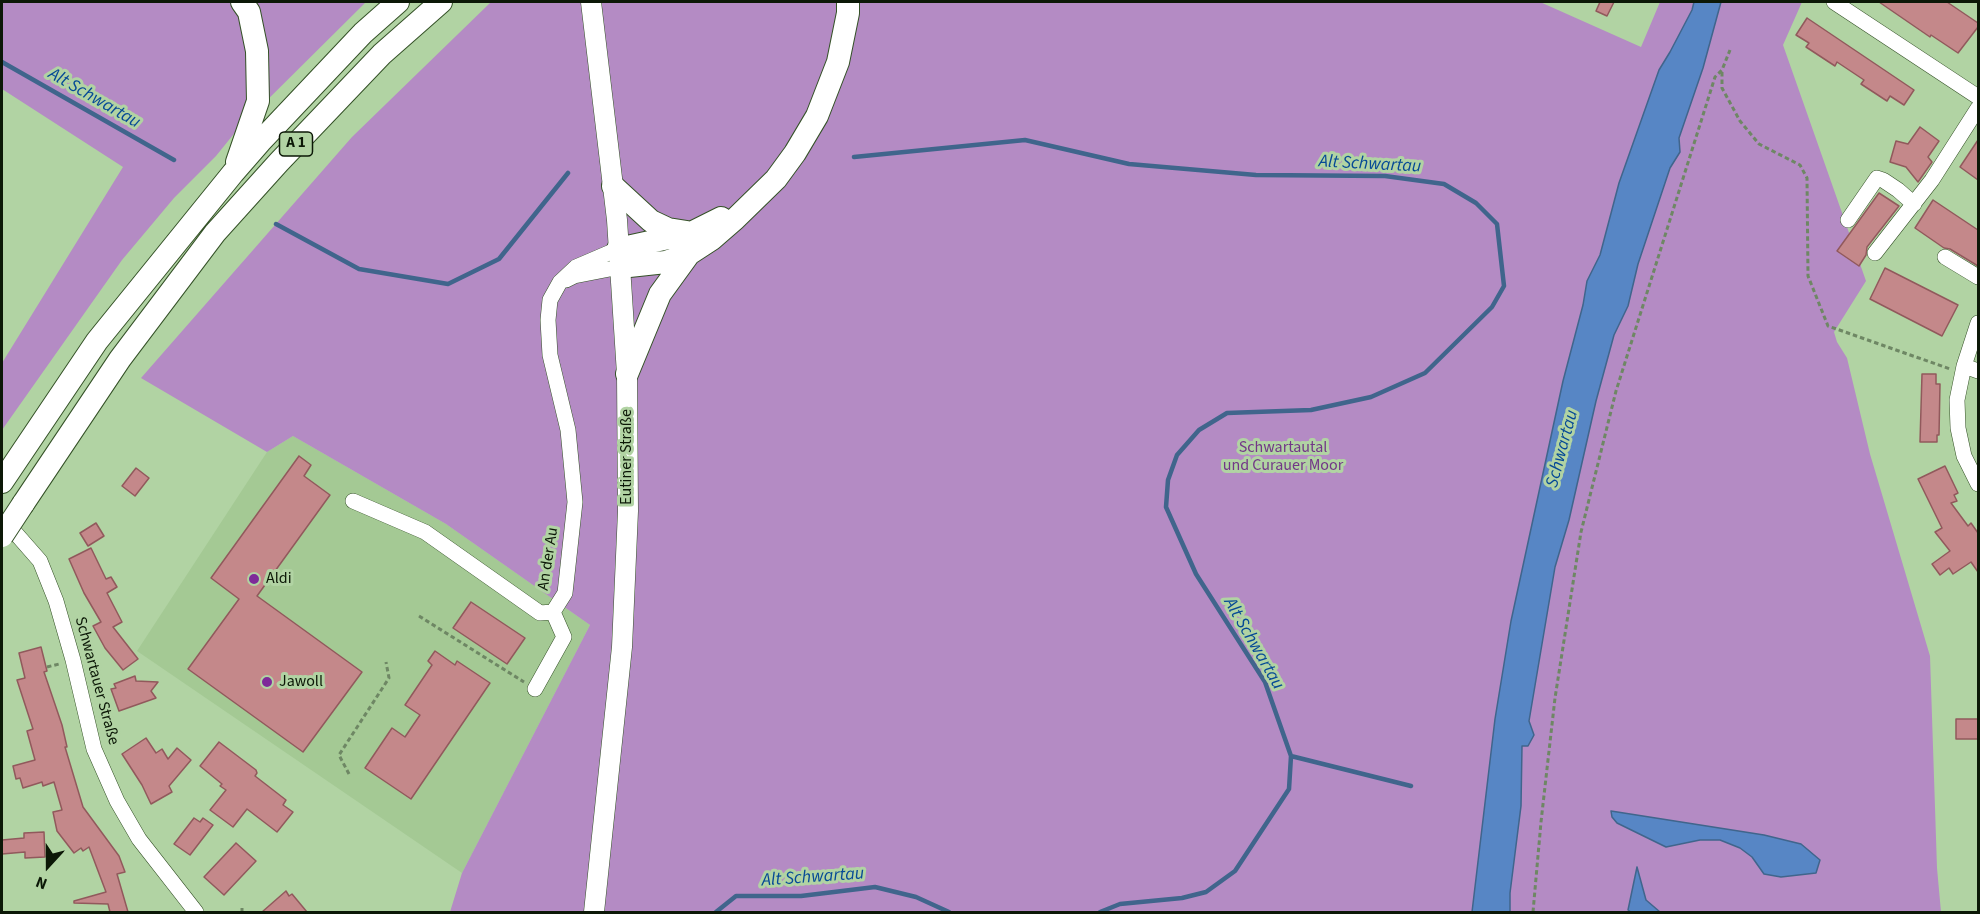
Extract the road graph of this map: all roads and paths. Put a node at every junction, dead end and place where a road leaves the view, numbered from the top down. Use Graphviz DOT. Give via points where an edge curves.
graph roads {
  1 [pos="242,2"];
  2 [pos="398,2"];
  3 [pos="441,2"];
  4 [pos="591,2"];
  5 [pos="839,2"];
  6 [pos="848,2"];
  7 [pos="1834,2"];
  8 [pos="1730,50"];
  9 [pos="1722,70"];
  10 [pos="1978,97"];
  11 [pos="1978,108"];
  12 [pos="233,173"];
  13 [pos="613,186"];
  14 [pos="1914,204"];
  15 [pos="1848,220"];
  16 [pos="690,244"];
  17 [pos="1875,253"];
  18 [pos="1945,257"];
  19 [pos="619,258"];
  20 [pos="1978,277"];
  21 [pos="1978,323"];
  22 [pos="1971,369"];
  23 [pos="627,374"];
  24 [pos="5,477"];
  25 [pos="1978,484"];
  26 [pos="353,501"];
  27 [pos="2,519"];
  28 [pos="2,536"];
  29 [pos="553,612"];
  30 [pos="419,616"];
  31 [pos="386,662"];
  32 [pos="535,688"];
  33 [pos="349,774"];
  34 [pos="196,912"];
  35 [pos="594,912"];
  36 [pos="1533,912"];
  1 -- 12 [label="highway" via="249,12 257,51 258,101"];
  2 -- 12 [label="highway, A 1" via="363,33"];
  3 -- 28 [label="highway, A 1, bridge" via="382,54 215,233 120,359"];
  4 -- 13 [label="main road, Eutiner Straße"];
  5 -- 16 [label="highway" via="830,53 811,106 789,145 730,213"];
  6 -- 16 [label="highway" via="838,62 816,116 795,153 776,179 712,239"];
  7 -- 10 [label="street"];
  8 -- 9 [label="path"];
  9 -- 22 [label="path" via="1722,88 1740,121 1759,144 1800,165 1807,178 1808,276 1828,326 1952,369"];
  9 -- 36 [label="path" via="1715,77 1616,391 1581,532 1556,698"];
  11 -- 14 [label="street"];
  12 -- 24 [label="highway, A 1" via="97,341"];
  13 -- 16 [label="highway" via="651,221"];
  13 -- 19 [label="main road, Eutiner Straße"];
  14 -- 15 [label="street" via="1877,178"];
  14 -- 17 [label="street"];
  16 -- 19 [label="highway" via="666,262"];
  16 -- 23 [label="highway" via="660,294"];
  18 -- 20 [label="street"];
  19 -- 23 [label="main road, Eutiner Straße"];
  19 -- 29 [label="street, An der Au" via="560,282 550,300 550,355 568,430 575,502 565,593"];
  21 -- 22 [label="street"];
  22 -- 25 [label="street" via="1958,400 1959,428 1964,456"];
  23 -- 35 [label="main road, Eutiner Straße" via="628,511 622,647"];
  26 -- 29 [label="street, An der Au" via="425,532 540,613"];
  27 -- 34 [label="street, Schwartauer Straße" via="40,561 73,660 94,749 117,801 139,839"];
  29 -- 32 [label="street" via="564,637"];
  30 -- 32 [label="path"];
  31 -- 33 [label="path" via="389,678 339,754"];
}
